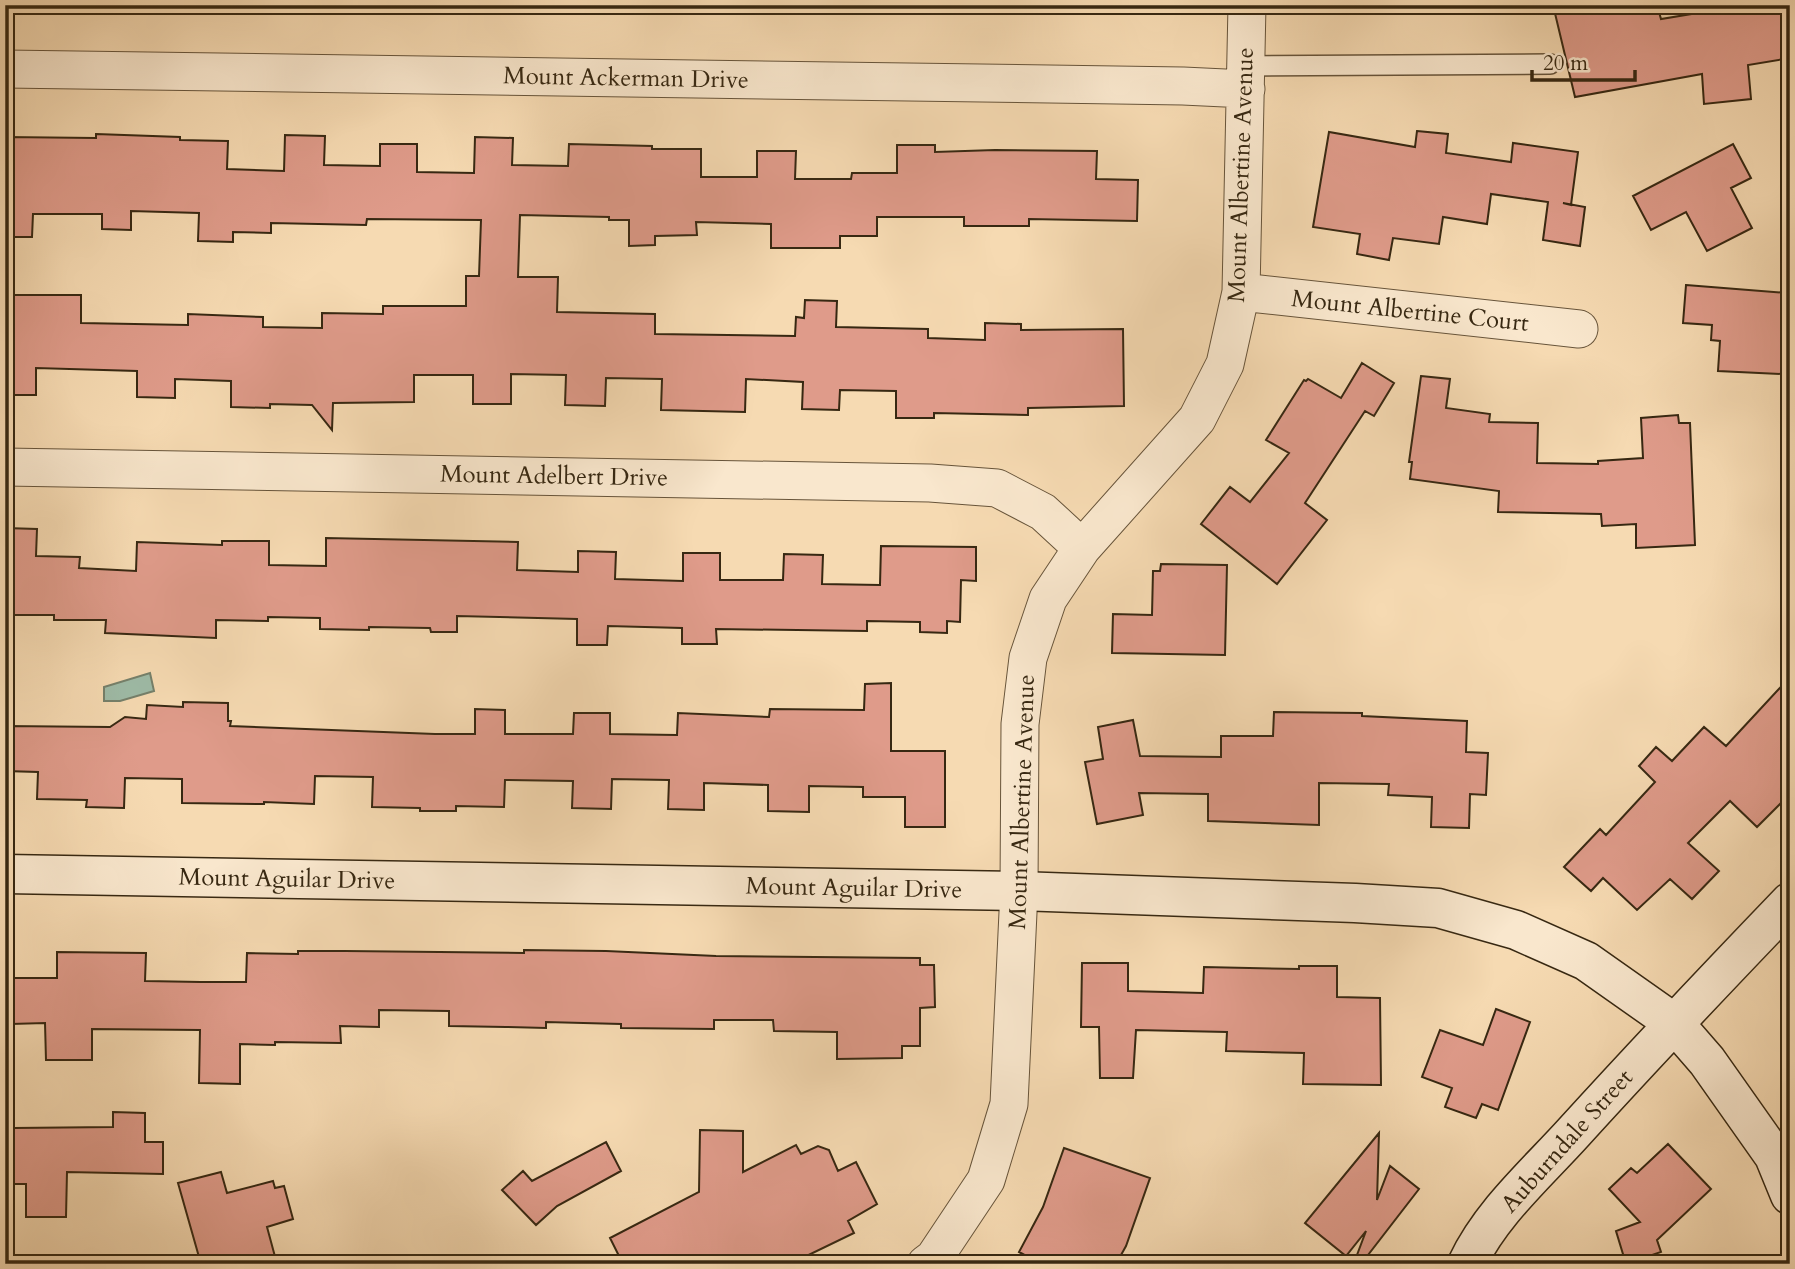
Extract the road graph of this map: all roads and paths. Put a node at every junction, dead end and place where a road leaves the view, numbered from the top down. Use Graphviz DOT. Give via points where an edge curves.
graph roads {
  1 [pos="1247,5"];
  2 [pos="1550,64"];
  3 [pos="5,69"];
  4 [pos="1246,78"];
  5 [pos="1241,292"];
  6 [pos="1579,329"];
  7 [pos="5,467"];
  8 [pos="1082,548"];
  9 [pos="5,874"];
  10 [pos="1019,891"];
  11 [pos="1790,902"];
  12 [pos="1674,1023"];
  13 [pos="1790,1195"];
  14 [pos="926,1264"];
  15 [pos="1467,1264"];
  1 -- 4 [label="street, Mount Albertine Avenue"];
  2 -- 4 [label="lane"];
  3 -- 4 [label="street, Mount Ackerman Drive" via="1156,85"];
  4 -- 5 [label="street, Mount Albertine Avenue"];
  5 -- 6 [label="street, Mount Albertine Court"];
  5 -- 8 [label="street, Mount Albertine Avenue" via="1225,365 1198,419"];
  7 -- 8 [label="street, Mount Adelbert Drive" via="930,483 998,488 1044,512"];
  8 -- 10 [label="street, Mount Albertine Avenue" via="1048,599 1028,658 1020,724"];
  9 -- 10 [label="street, Mount Aguilar Drive"];
  10 -- 12 [label="street, Mount Aguilar Drive" via="1438,908 1517,930 1586,961"];
  10 -- 14 [label="street, Mount Albertine Avenue" via="1009,1104 986,1180"];
  11 -- 12 [label="street, Auburndale Street"];
  12 -- 13 [label="street, Mount Aguilar Drive" via="1707,1061 1774,1156"];
  12 -- 15 [label="street, Auburndale Street" via="1507,1205"];
}
